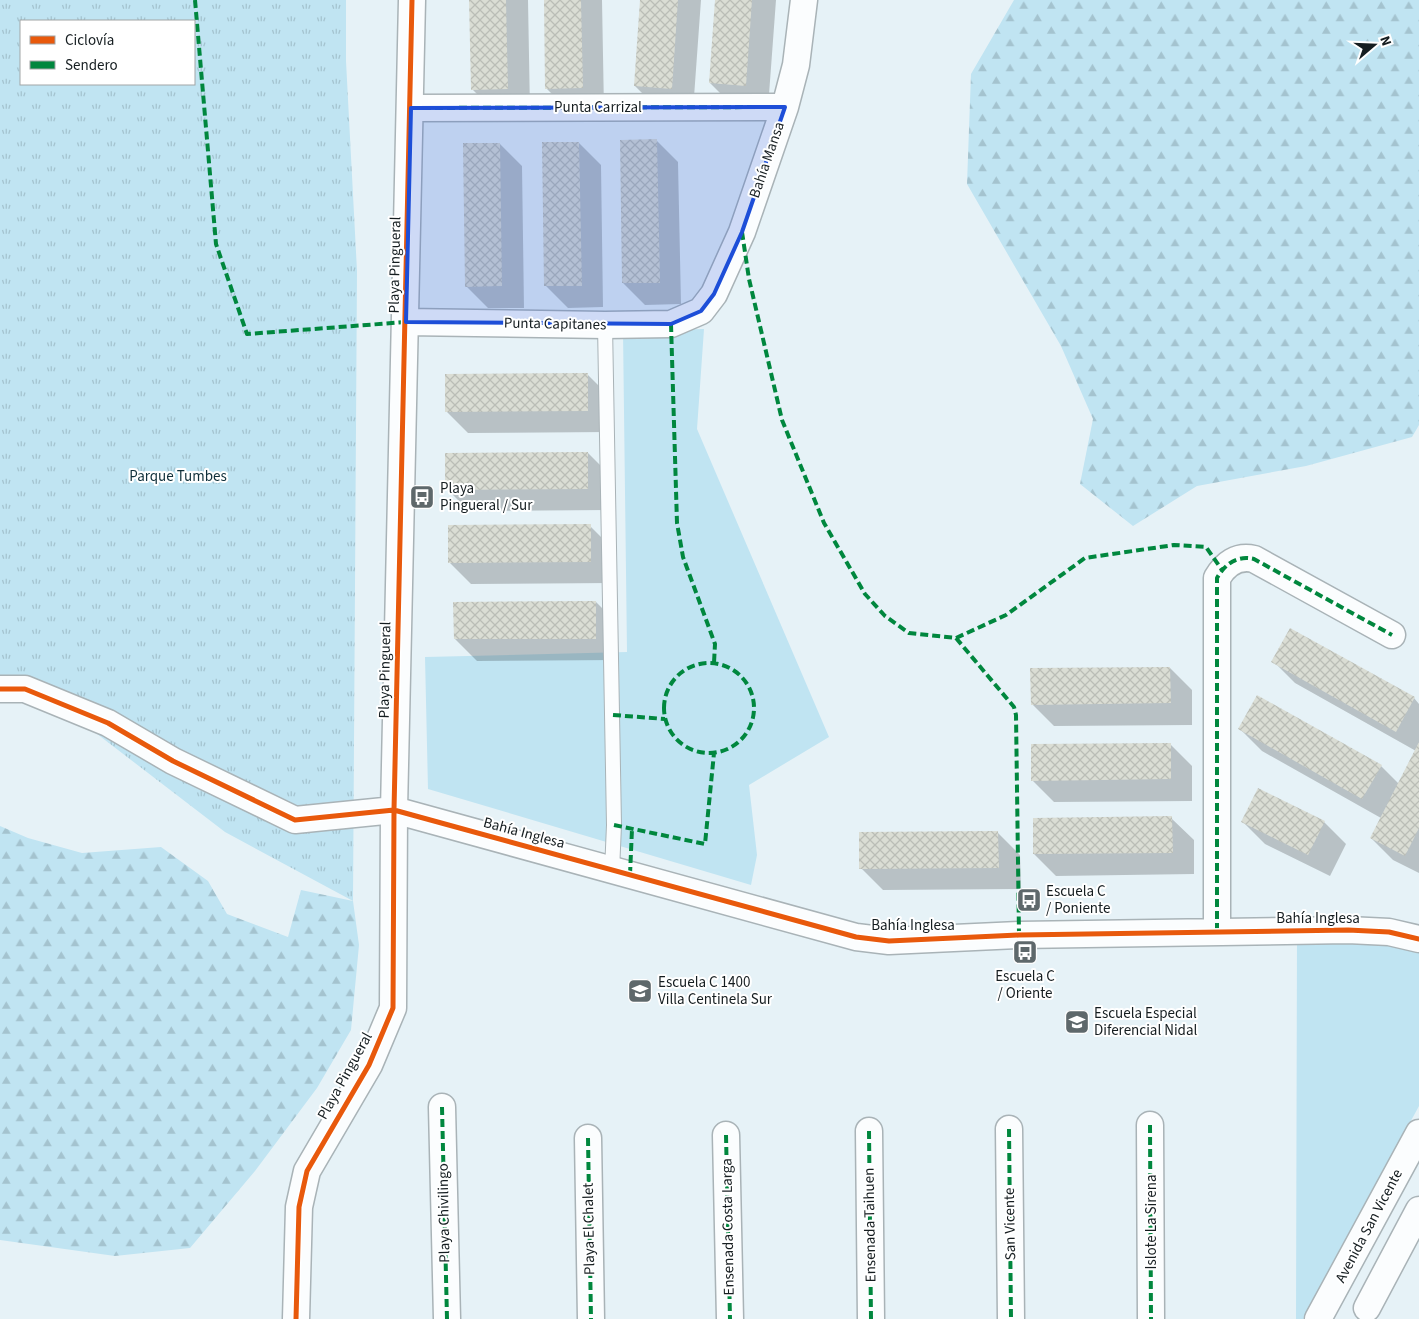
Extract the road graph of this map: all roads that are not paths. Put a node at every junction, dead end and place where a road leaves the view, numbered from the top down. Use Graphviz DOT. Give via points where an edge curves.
graph roads {
  1 [pos="412,0"];
  2 [pos="804,0"];
  3 [pos="786,106"];
  4 [pos="411,108"];
  5 [pos="701,311"];
  6 [pos="406,322"];
  7 [pos="605,325"];
  8 [pos="1392,635"];
  9 [pos="0,689"];
  10 [pos="394,810"];
  11 [pos="612,870"];
  12 [pos="1217,931"];
  13 [pos="1419,939"];
  14 [pos="442,1107"];
  15 [pos="1150,1125"];
  16 [pos="1009,1129"];
  17 [pos="869,1132"];
  18 [pos="1419,1132"];
  19 [pos="726,1135"];
  20 [pos="588,1138"];
  21 [pos="1419,1210"];
  22 [pos="1367,1308"];
  23 [pos="296,1319"];
  24 [pos="447,1319"];
  25 [pos="591,1319"];
  26 [pos="730,1319"];
  27 [pos="871,1319"];
  28 [pos="1011,1319"];
  29 [pos="1151,1319"];
  30 [pos="1318,1319"];
  1 -- 4 [label="street, Playa Pingueral"];
  2 -- 3 [label="street, Bahía Mansa" via="796,65"];
  3 -- 4 [label="street, Punta Carrizal"];
  3 -- 5 [label="street, Bahía Mansa" via="742,232 714,294"];
  4 -- 6 [label="street, Playa Pingueral"];
  5 -- 7 [label="street, Punta Capitanes" via="671,324"];
  6 -- 7 [label="street, Punta Capitanes"];
  6 -- 10 [label="street, Playa Pingueral"];
  7 -- 11 [label="lane" via="614,824"];
  8 -- 12 [label="street" via="1254,559 1243,556 1233,560 1217,578"];
  9 -- 10 [label="street" via="25,689 108,723 173,761 295,820"];
  10 -- 11 [label="street, Bahía Inglesa"];
  10 -- 23 [label="street, Playa Pingueral" via="393,1008 369,1065 308,1171 300,1208"];
  11 -- 12 [label="street, Bahía Inglesa" via="836,932 889,941"];
  12 -- 13 [label="street, Bahía Inglesa" via="1348,930 1389,932"];
  14 -- 24 [label="street, Playa Chivilingo"];
  15 -- 29 [label="street, Islote La Sirena"];
  16 -- 28 [label="street, San Vicente"];
  17 -- 27 [label="street, Ensenada Taihuen"];
  18 -- 30 [label="street, Avenida San Vicente"];
  19 -- 26 [label="street, Ensenada Costa Larga"];
  20 -- 25 [label="street, Playa El Chalet"];
  21 -- 22 [label="street"];
}
